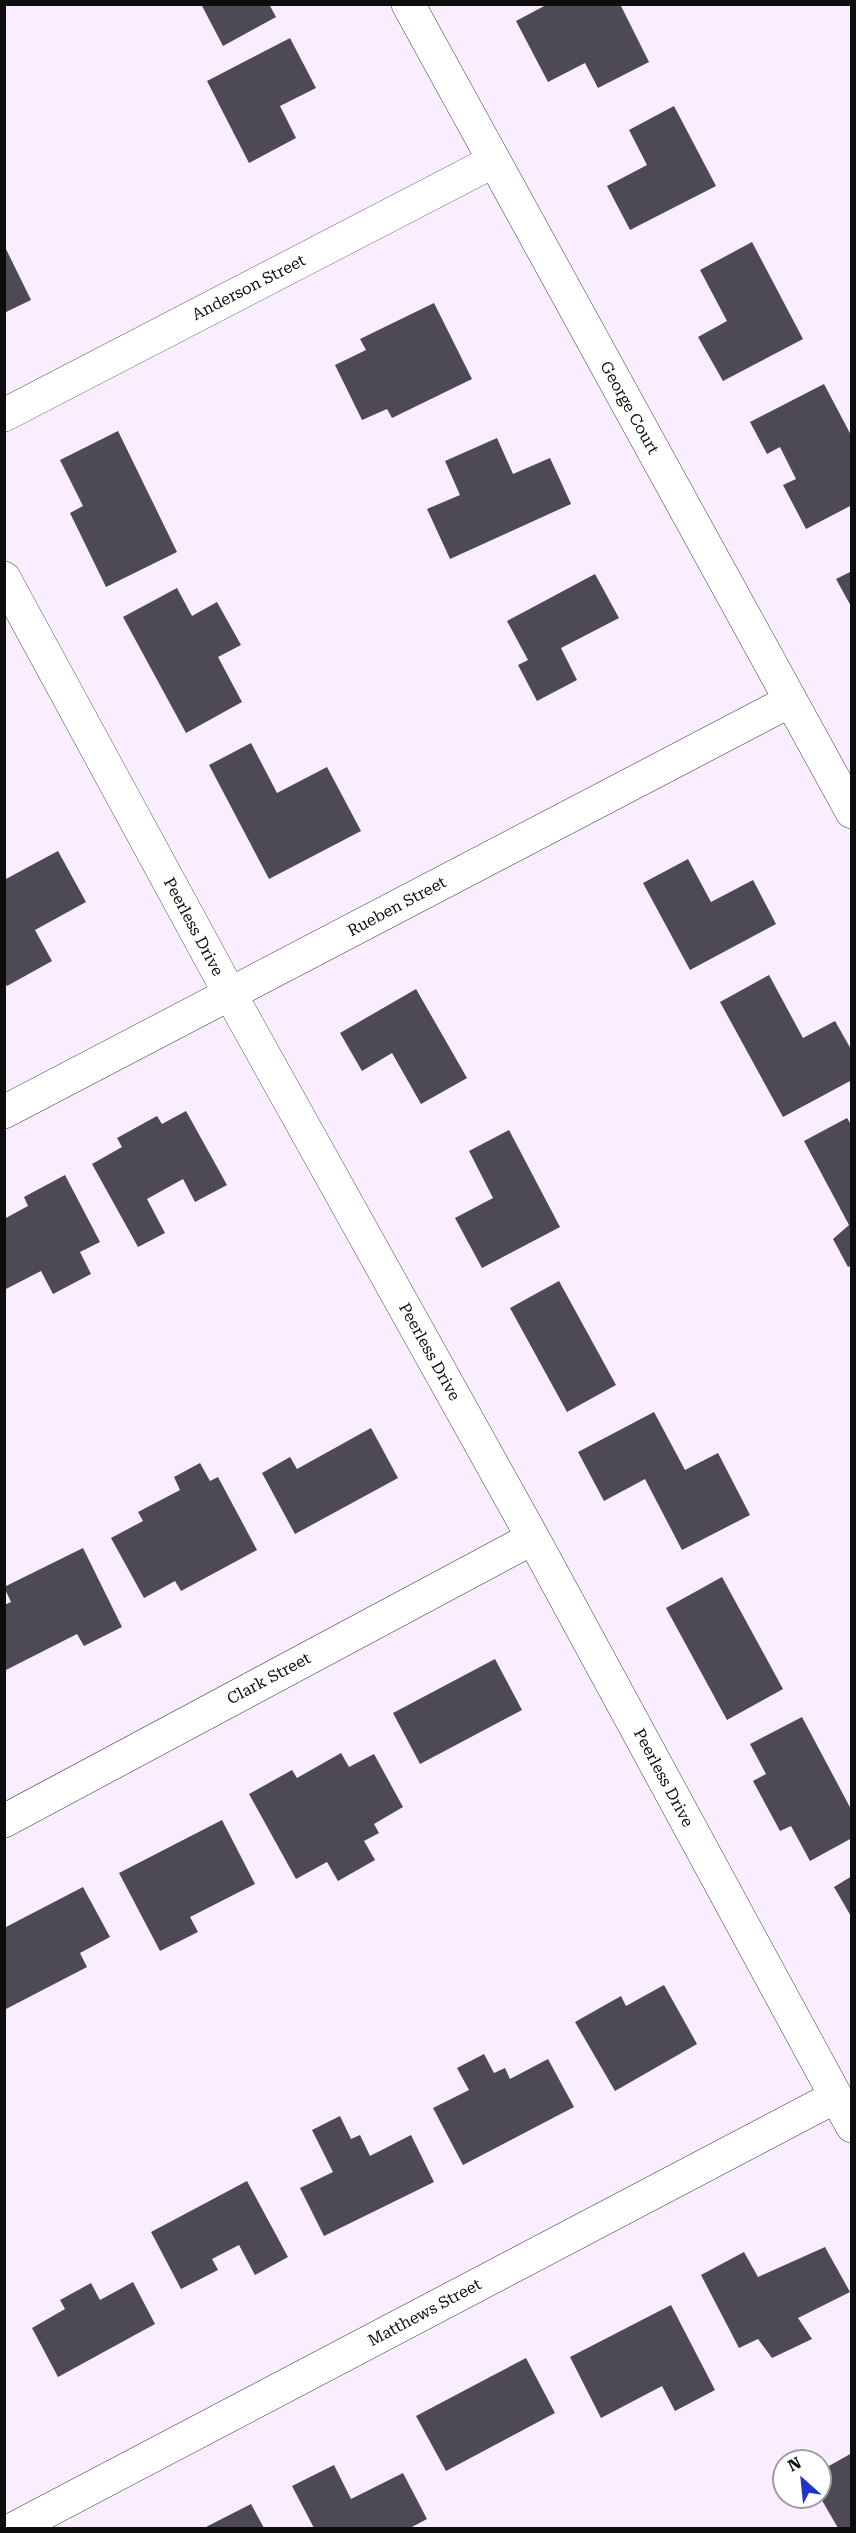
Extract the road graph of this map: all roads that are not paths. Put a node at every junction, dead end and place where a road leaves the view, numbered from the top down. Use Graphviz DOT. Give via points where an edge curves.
graph roads {
  1 [pos="408,4"];
  2 [pos="494,162"];
  3 [pos="4,415"];
  4 [pos="4,578"];
  5 [pos="790,701"];
  6 [pos="852,812"];
  7 [pos="230,994"];
  8 [pos="4,1112"];
  9 [pos="533,1538"];
  10 [pos="4,1821"];
  11 [pos="835,2097"];
  12 [pos="852,2126"];
  13 [pos="15,2529"];
  1 -- 2 [label="street, George Court"];
  2 -- 3 [label="street, Anderson Street"];
  2 -- 5 [label="street, George Court"];
  4 -- 7 [label="street, Peerless Drive"];
  5 -- 6 [label="street, George Court"];
  5 -- 7 [label="street, Rueben Street"];
  7 -- 8 [label="street, Rueben Street"];
  7 -- 9 [label="street, Peerless Drive"];
  9 -- 10 [label="street, Clark Street"];
  9 -- 11 [label="street, Peerless Drive"];
  11 -- 12 [label="street, Peerless Drive"];
  11 -- 13 [label="street, Matthews Street"];
}
